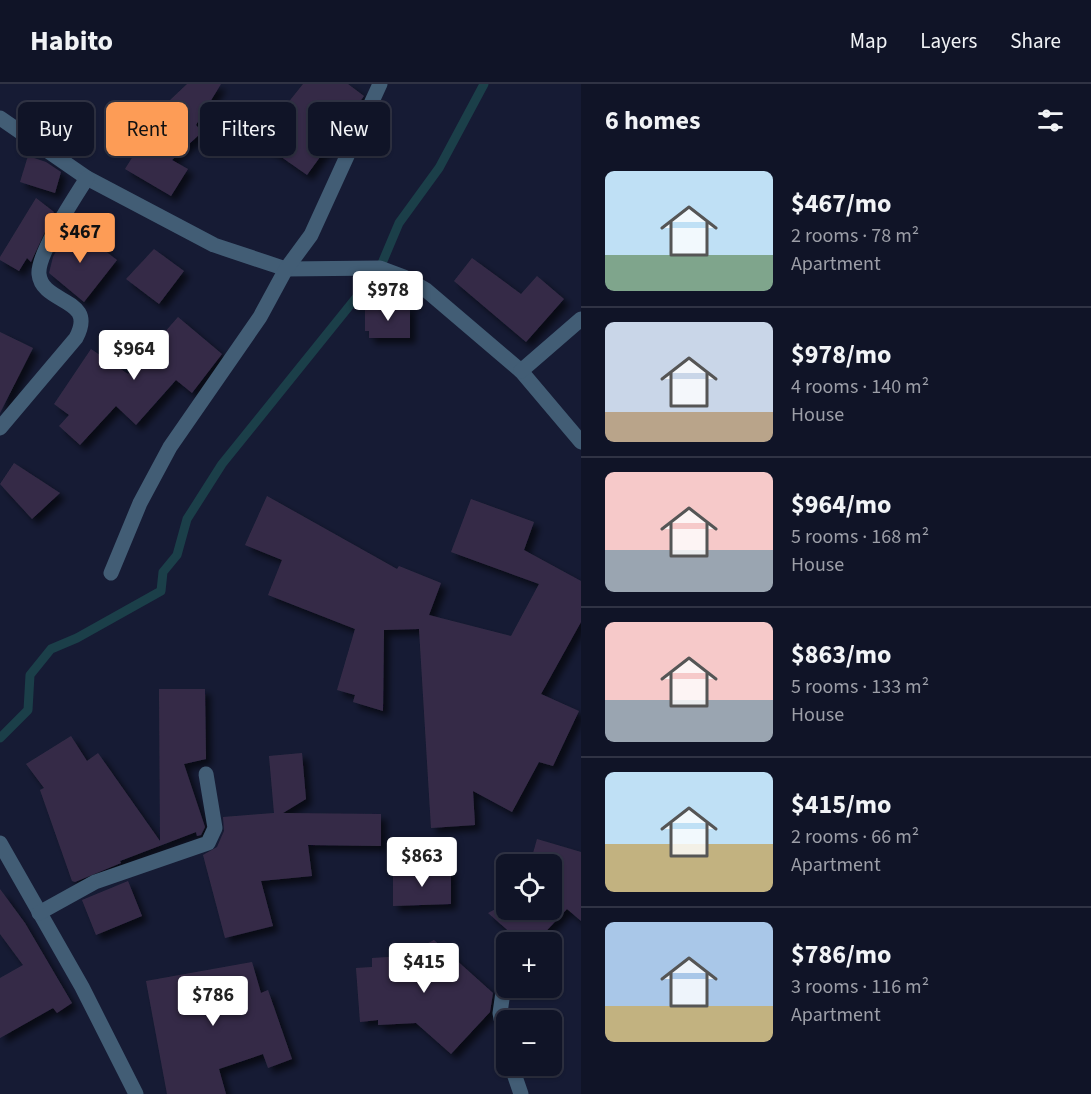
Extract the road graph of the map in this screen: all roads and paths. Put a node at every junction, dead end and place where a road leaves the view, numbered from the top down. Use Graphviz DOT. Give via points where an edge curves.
graph roads {
  1 [pos="381,84"];
  2 [pos="0,118"];
  3 [pos="87,178"];
  4 [pos="286,269"];
  5 [pos="581,319"];
  6 [pos="521,371"];
  7 [pos="1,426"];
  8 [pos="581,442"];
  9 [pos="111,573"];
  10 [pos="206,774"];
  11 [pos="0,843"];
  12 [pos="39,913"];
  13 [pos="515,1076"];
  14 [pos="136,1094"];
  15 [pos="521,1094"];
  1 -- 4 [label="street" via="311,235"];
  2 -- 3 [label="street"];
  3 -- 4 [label="street" via="214,245"];
  3 -- 7 [label="street" via="40,263 39,275 44,287 76,309 81,316 81,328"];
  4 -- 6 [label="street" via="380,268 404,277 426,290"];
  4 -- 9 [label="street" via="260,317 160,464"];
  5 -- 6 [label="street"];
  6 -- 8 [label="street"];
  10 -- 12 [label="street" via="215,828 208,843 95,882"];
  11 -- 12 [label="street"];
  12 -- 14 [label="street"];
  13 -- 15 [label="street"];
}
